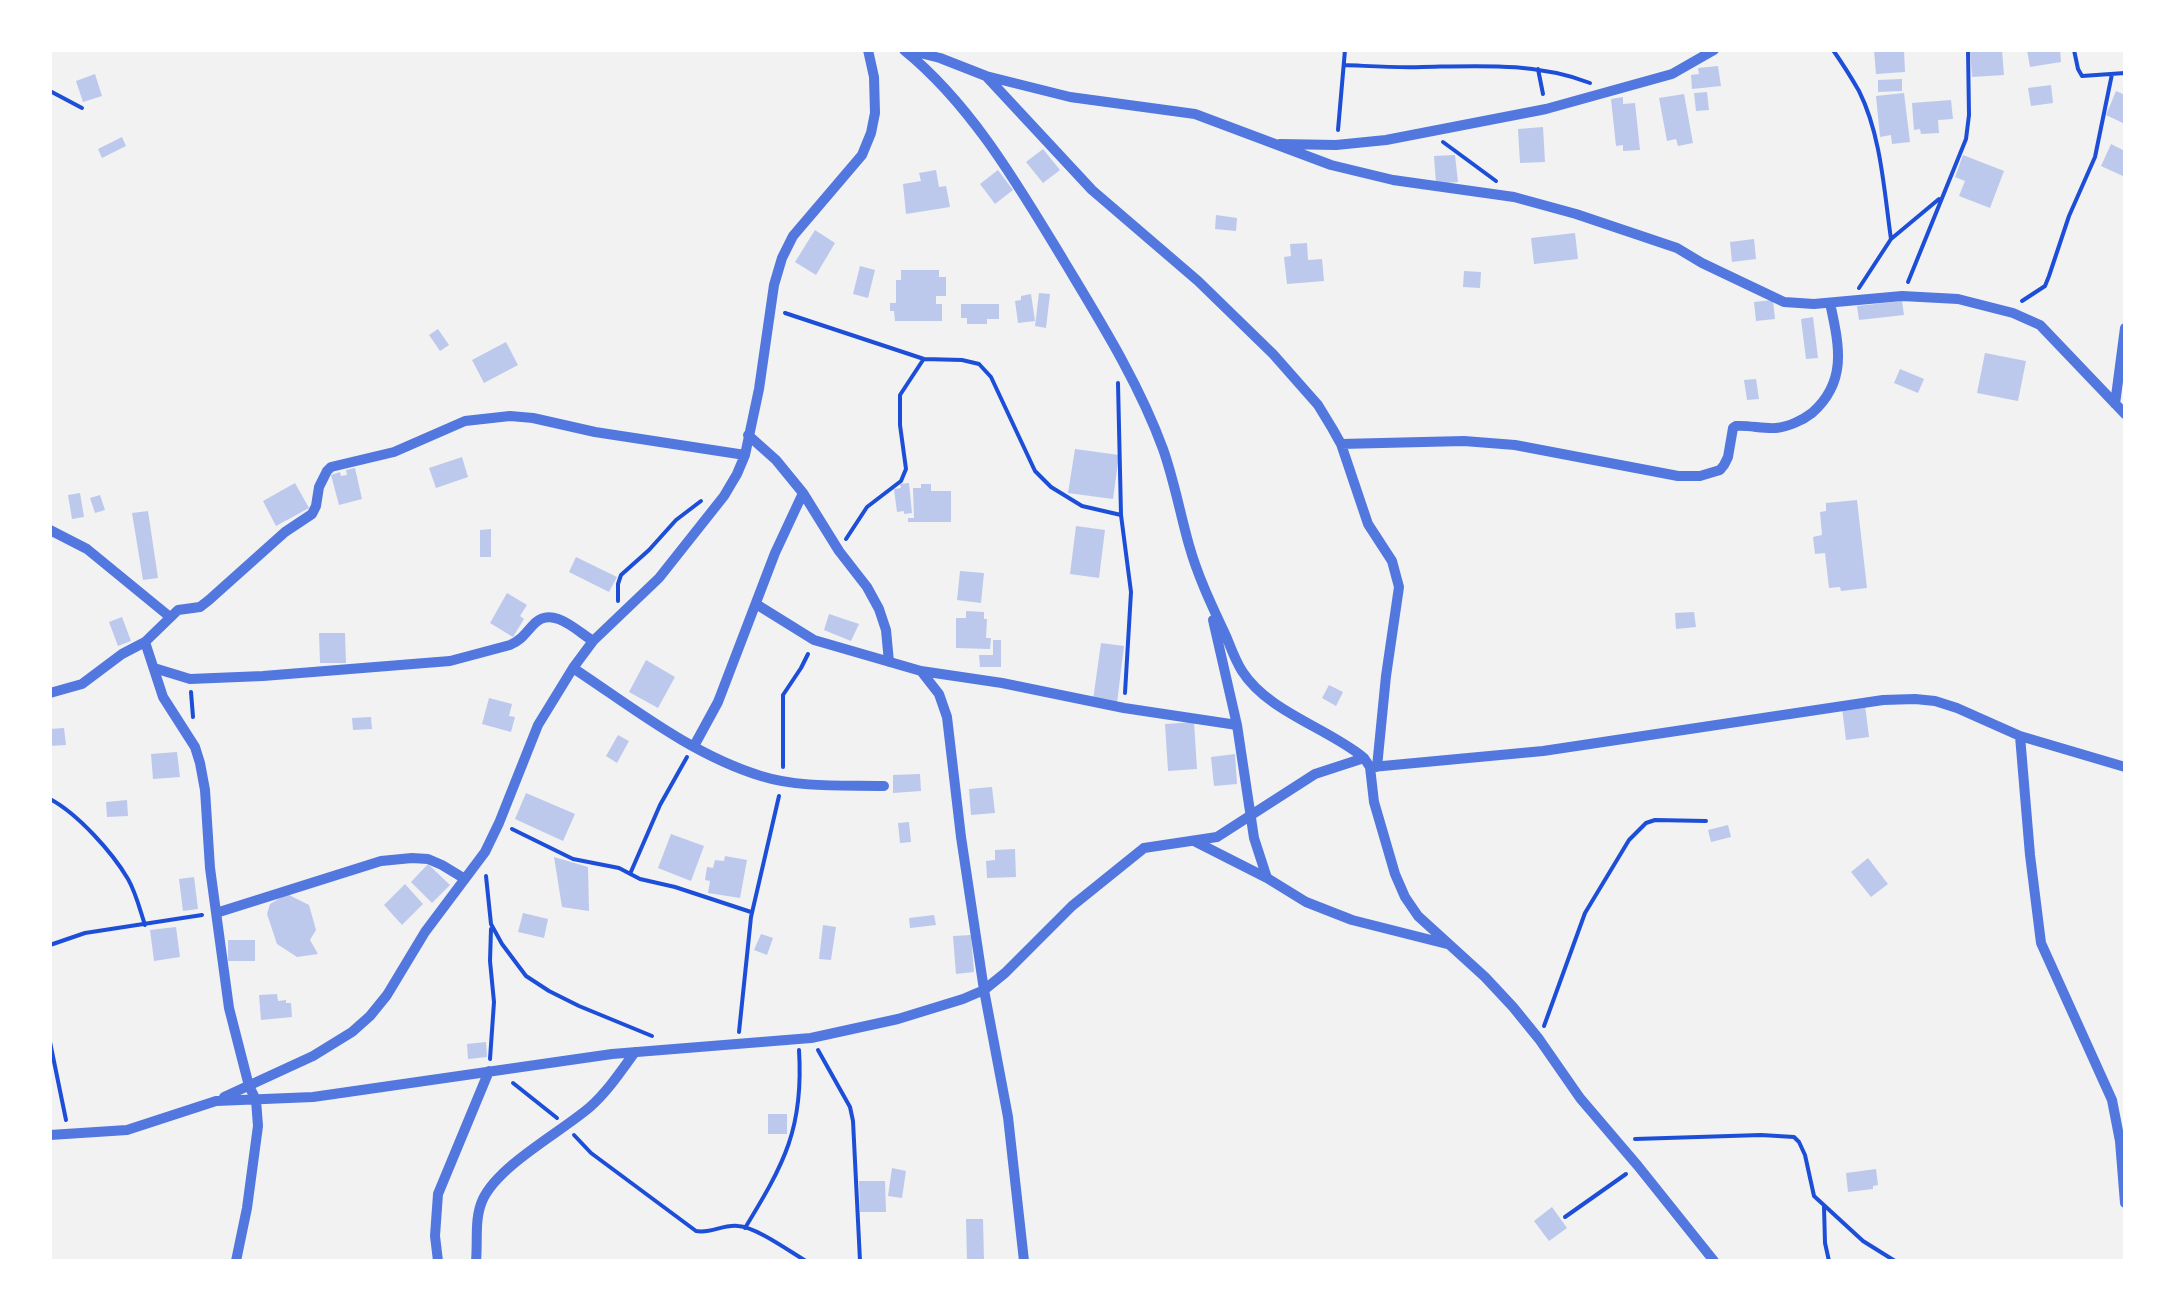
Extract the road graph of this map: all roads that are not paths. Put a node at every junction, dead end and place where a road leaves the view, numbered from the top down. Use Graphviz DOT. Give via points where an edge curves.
graph roads {
  1 [pos="868,50"];
  2 [pos="906,50"];
  3 [pos="1714,50"];
  4 [pos="986,76"];
  5 [pos="1272,144"];
  6 [pos="1830,303"];
  7 [pos="2125,328"];
  8 [pos="2115,404"];
  9 [pos="2125,414"];
  10 [pos="748,434"];
  11 [pos="1341,444"];
  12 [pos="744,455"];
  13 [pos="803,494"];
  14 [pos="51,533"];
  15 [pos="1208,602"];
  16 [pos="756,604"];
  17 [pos="170,618"];
  18 [pos="593,641"];
  19 [pos="145,642"];
  20 [pos="889,662"];
  21 [pos="154,668"];
  22 [pos="573,668"];
  23 [pos="921,671"];
  24 [pos="50,692"];
  25 [pos="1237,725"];
  26 [pos="2020,736"];
  27 [pos="694,746"];
  28 [pos="1370,764"];
  29 [pos="2125,767"];
  30 [pos="884,786"];
  31 [pos="1250,815"];
  32 [pos="1196,841"];
  33 [pos="1267,878"];
  34 [pos="465,879"];
  35 [pos="216,913"];
  36 [pos="1448,944"];
  37 [pos="984,990"];
  38 [pos="635,1052"];
  39 [pos="492,1071"];
  40 [pos="249,1086"];
  41 [pos="256,1100"];
  42 [pos="216,1101"];
  43 [pos="50,1134"];
  44 [pos="2125,1203"];
  45 [pos="236,1261"];
  46 [pos="438,1261"];
  47 [pos="476,1261"];
  48 [pos="1024,1261"];
  49 [pos="1714,1261"];
  1 -- 10 [label="street" via="874,77 870,133 862,155 782,258"];
  2 -- 4 [label="street"];
  2 -- 15 [label="street" via="1002,162 1118,354 1163,451"];
  3 -- 5 [label="street" via="1672,74 1546,108 1386,140"];
  4 -- 5 [label="street" via="1070,97 1195,114"];
  4 -- 11 [label="street" via="1092,190 1272,354 1318,404"];
  5 -- 6 [label="street" via="1393,180 1514,197 1677,248 1784,302"];
  6 -- 8 [label="street" via="1958,299 2013,313 2049,334"];
  6 -- 11 [label="street" via="1837,376 1825,400 1790,424 1736,426 1724,465 1713,474 1678,476 1516,445"];
  7 -- 8 [label="street"];
  8 -- 9 [label="street"];
  10 -- 12 [label="street"];
  10 -- 13 [label="street"];
  11 -- 28 [label="street" via="1368,524 1399,587"];
  12 -- 17 [label="street" via="534,418 465,422 394,452 332,467 312,514 210,600"];
  12 -- 18 [label="street" via="724,496 658,578"];
  13 -- 16 [label="street"];
  13 -- 20 [label="street" via="879,609"];
  14 -- 17 [label="street" via="86,549"];
  15 -- 25 [label="street"];
  15 -- 28 [label="street" via="1253,686"];
  16 -- 20 [label="street" via="814,640"];
  16 -- 27 [label="street"];
  17 -- 19 [label="street"];
  18 -- 21 [label="street" via="548,617 519,641 450,661 190,679"];
  18 -- 22 [label="street"];
  19 -- 21 [label="street"];
  19 -- 24 [label="street" via="82,684"];
  20 -- 23 [label="street"];
  21 -- 35 [label="street" via="169,710 195,747"];
  22 -- 27 [label="street"];
  22 -- 34 [label="street" via="538,724 485,852"];
  23 -- 25 [label="street"];
  23 -- 37 [label="street" via="947,716"];
  25 -- 31 [label="street"];
  26 -- 28 [label="street" via="1935,701 1883,700 1542,751"];
  26 -- 29 [label="street"];
  26 -- 44 [label="street" via="2041,943 2112,1100"];
  27 -- 30 [label="street" via="761,776"];
  28 -- 31 [label="street" via="1315,774"];
  28 -- 36 [label="street" via="1395,874 1418,916"];
  31 -- 32 [label="street" via="1217,838"];
  31 -- 33 [label="street"];
  32 -- 33 [label="street"];
  32 -- 37 [label="street" via="1139,851"];
  33 -- 36 [label="street" via="1352,920"];
  34 -- 35 [label="street" via="428,859 381,862"];
  34 -- 40 [label="street" via="370,1016 312,1056"];
  35 -- 40 [label="street" via="229,1008"];
  36 -- 49 [label="street" via="1539,1039"];
  37 -- 38 [label="street" via="898,1019 804,1038"];
  37 -- 48 [label="street" via="1013,1150"];
  38 -- 39 [label="street"];
  38 -- 47 [label="street" via="594,1103 488,1190 477,1221"];
  39 -- 41 [label="street"];
  39 -- 46 [label="street" via="438,1194"];
  40 -- 41 [label="street"];
  40 -- 42 [label="street"];
  41 -- 42 [label="street"];
  41 -- 45 [label="street" via="258,1126"];
  42 -- 43 [label="street" via="127,1130"];
}
